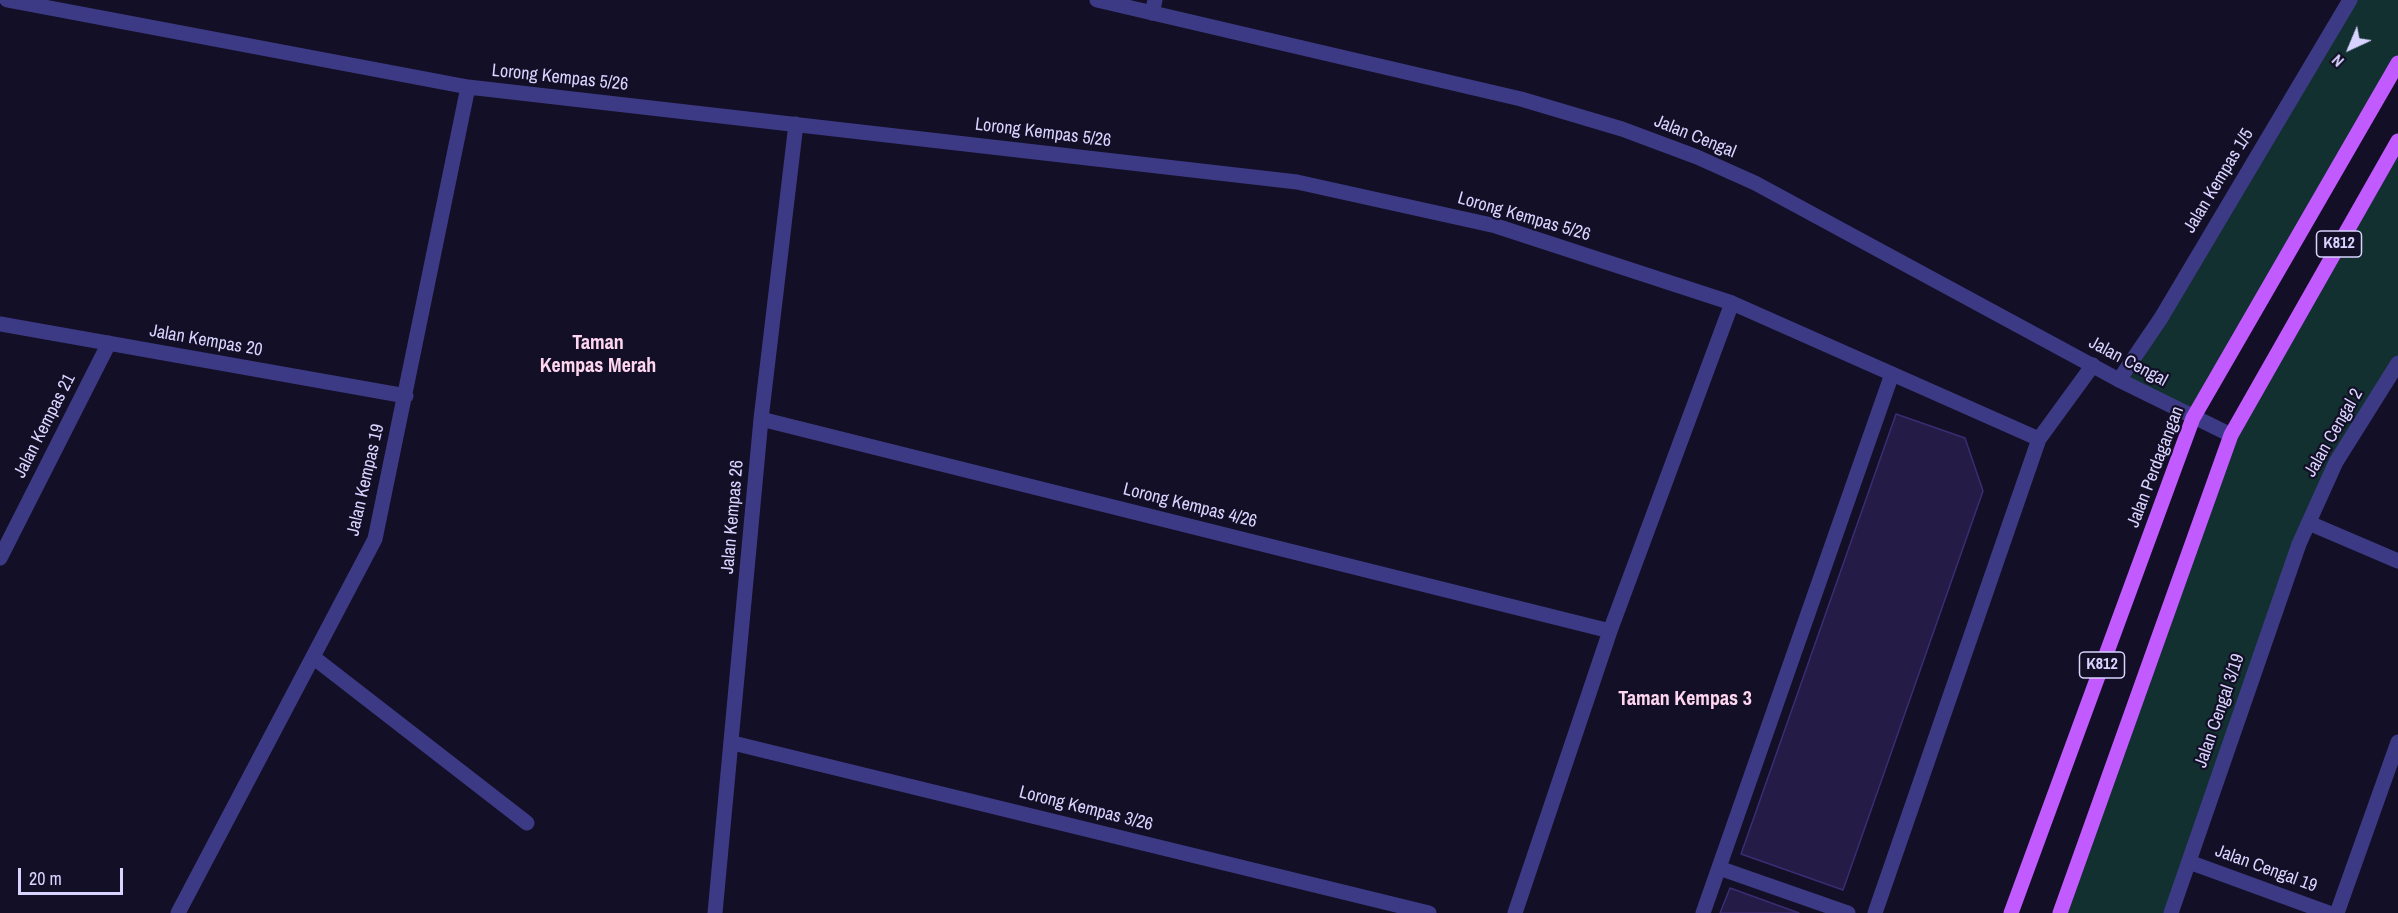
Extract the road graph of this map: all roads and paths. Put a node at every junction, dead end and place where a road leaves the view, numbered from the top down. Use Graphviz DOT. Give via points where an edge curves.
graph roads {
  1 [pos="7,0"];
  2 [pos="1097,0"];
  3 [pos="2350,0"];
  4 [pos="1153,7"];
  5 [pos="2398,63"];
  6 [pos="468,87"];
  7 [pos="796,124"];
  8 [pos="2398,141"];
  9 [pos="1732,303"];
  10 [pos="0,324"];
  11 [pos="109,343"];
  12 [pos="2398,363"];
  13 [pos="2092,366"];
  14 [pos="1892,374"];
  15 [pos="2119,380"];
  16 [pos="406,396"];
  17 [pos="2193,418"];
  18 [pos="761,419"];
  19 [pos="2231,435"];
  20 [pos="2038,439"];
  21 [pos="2309,524"];
  22 [pos="0,558"];
  23 [pos="2398,561"];
  24 [pos="1610,631"];
  25 [pos="313,657"];
  26 [pos="2398,742"];
  27 [pos="733,743"];
  28 [pos="527,823"];
  29 [pos="2189,862"];
  30 [pos="1719,868"];
  31 [pos="178,913"];
  32 [pos="715,913"];
  33 [pos="1430,913"];
  34 [pos="1515,913"];
  35 [pos="1703,913"];
  36 [pos="1848,913"];
  37 [pos="1875,913"];
  38 [pos="2011,913"];
  39 [pos="2060,913"];
  40 [pos="2171,913"];
  41 [pos="2329,913"];
  42 [pos="2337,913"];
  1 -- 6 [label="street, Lorong Kempas 5/26"];
  2 -- 4 [label="street, Jalan Cengal"];
  3 -- 15 [label="street, Jalan Kempas 1/5"];
  4 -- 13 [label="street, Jalan Cengal" via="1521,99 1622,129 1697,157 1755,183"];
  5 -- 17 [label="main road, Jalan Perdagangan / K812"];
  6 -- 7 [label="street, Lorong Kempas 5/26"];
  6 -- 16 [label="street, Jalan Kempas 19"];
  7 -- 9 [label="street, Lorong Kempas 5/26" via="1297,183 1496,226"];
  7 -- 18 [label="street, Jalan Kempas 26"];
  8 -- 19 [label="main road, K812"];
  9 -- 14 [label="street, Lorong Kempas 5/26"];
  9 -- 24 [label="street"];
  10 -- 11 [label="street, Jalan Kempas 20"];
  11 -- 16 [label="street, Jalan Kempas 20"];
  11 -- 22 [label="street, Jalan Kempas 21"];
  12 -- 21 [label="street, Jalan Cengal 2" via="2336,462"];
  13 -- 15 [label="street, Jalan Cengal"];
  13 -- 20 [label="street"];
  14 -- 20 [label="street, Lorong Kempas 5/26"];
  14 -- 30 [label="street"];
  15 -- 17 [label="street, Jalan Cengal"];
  16 -- 25 [label="street, Jalan Kempas 19" via="375,539"];
  17 -- 19 [label="street, Jalan Cengal"];
  17 -- 38 [label="main road, Jalan Perdagangan / K812"];
  18 -- 24 [label="street, Lorong Kempas 4/26"];
  18 -- 27 [label="street, Jalan Kempas 26"];
  19 -- 39 [label="main road, K812"];
  20 -- 37 [label="street"];
  21 -- 23 [label="street"];
  21 -- 29 [label="street, Jalan Cengal 3/19"];
  24 -- 34 [label="street"];
  25 -- 28 [label="street"];
  25 -- 31 [label="street, Jalan Kempas 19"];
  26 -- 42 [label="street"];
  27 -- 32 [label="street, Jalan Kempas 26"];
  27 -- 33 [label="street, Lorong Kempas 3/26"];
  29 -- 40 [label="street, Jalan Cengal 3/19"];
  29 -- 41 [label="street, Jalan Cengal 19"];
  30 -- 35 [label="street"];
  30 -- 36 [label="street"];
}
